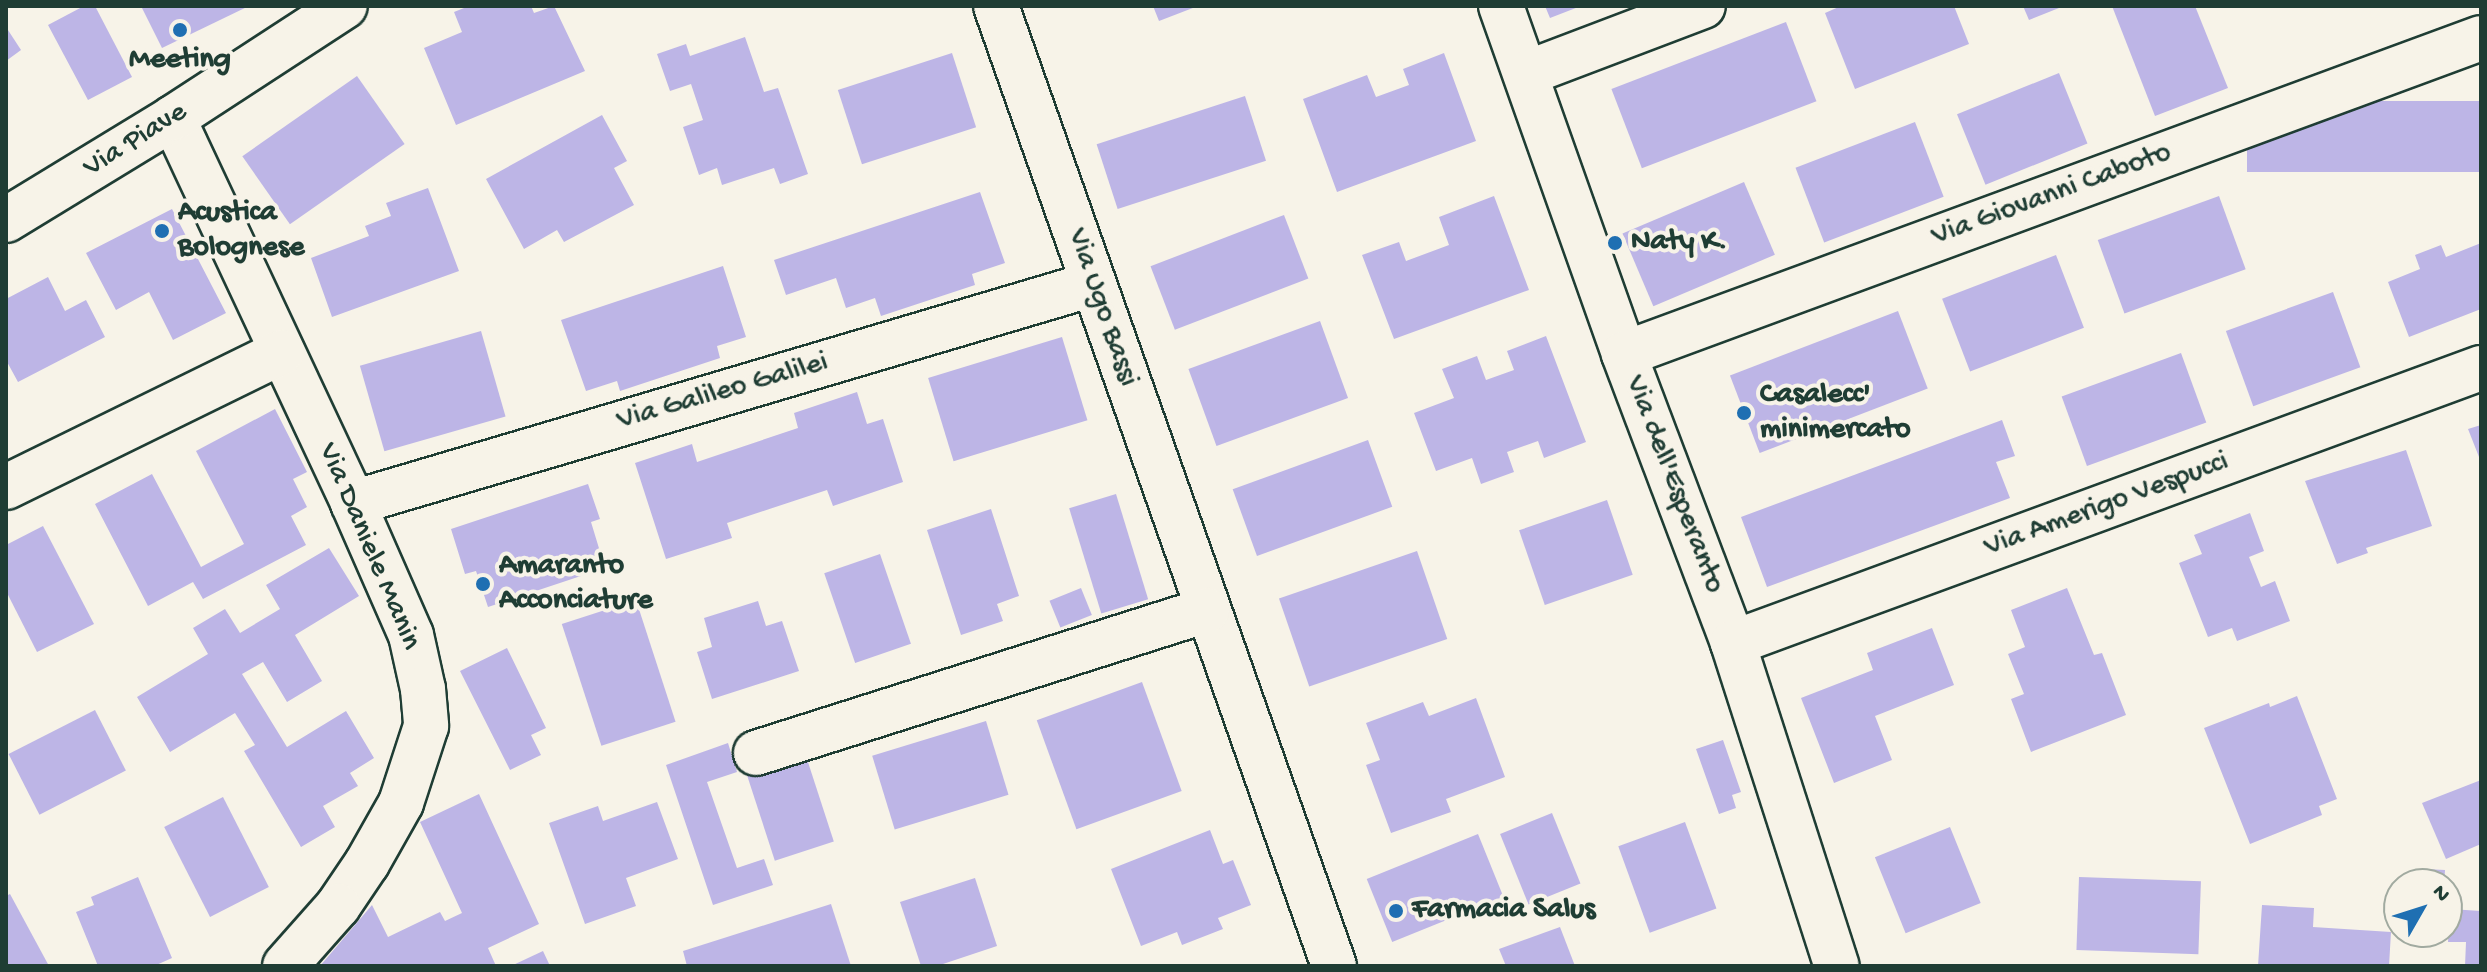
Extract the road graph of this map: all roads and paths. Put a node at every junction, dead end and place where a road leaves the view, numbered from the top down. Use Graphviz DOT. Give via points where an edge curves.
graph roads {
  1 [pos="996,6"];
  2 [pos="1501,6"];
  3 [pos="1703,6"];
  4 [pos="325,12"];
  5 [pos="2481,38"];
  6 [pos="1527,73"];
  7 [pos="173,118"];
  8 [pos="6,220"];
  9 [pos="1093,284"];
  10 [pos="282,352"];
  11 [pos="1624,354"];
  12 [pos="2481,368"];
  13 [pos="6,487"];
  14 [pos="353,503"];
  15 [pos="1207,610"];
  16 [pos="1733,643"];
  17 [pos="756,753"];
  18 [pos="285,966"];
  19 [pos="1334,966"];
  20 [pos="1837,966"];
  1 -- 9 [label="street, Via Ugo Bassi"];
  2 -- 6 [label="street, Via dell'Esperanto"];
  3 -- 6 [label="street"];
  4 -- 7 [label="street, Via Piave"];
  5 -- 11 [label="street, Via Giovanni Caboto"];
  6 -- 11 [label="street, Via dell'Esperanto"];
  7 -- 8 [label="street, Via Piave"];
  7 -- 10 [label="street, Via Daniele Manin"];
  9 -- 14 [label="street, Via Galileo Galilei"];
  9 -- 15 [label="street, Via Ugo Bassi"];
  10 -- 13 [label="street"];
  10 -- 14 [label="street, Via Daniele Manin"];
  11 -- 16 [label="street, Via dell'Esperanto"];
  12 -- 16 [label="street, Via Amerigo Vespucci"];
  14 -- 18 [label="street, Via Daniele Manin" via="411,635 426,726 401,803 367,863 338,906"];
  15 -- 17 [label="street"];
  15 -- 19 [label="street, Via Ugo Bassi"];
  16 -- 20 [label="street, Via dell'Esperanto"];
}
